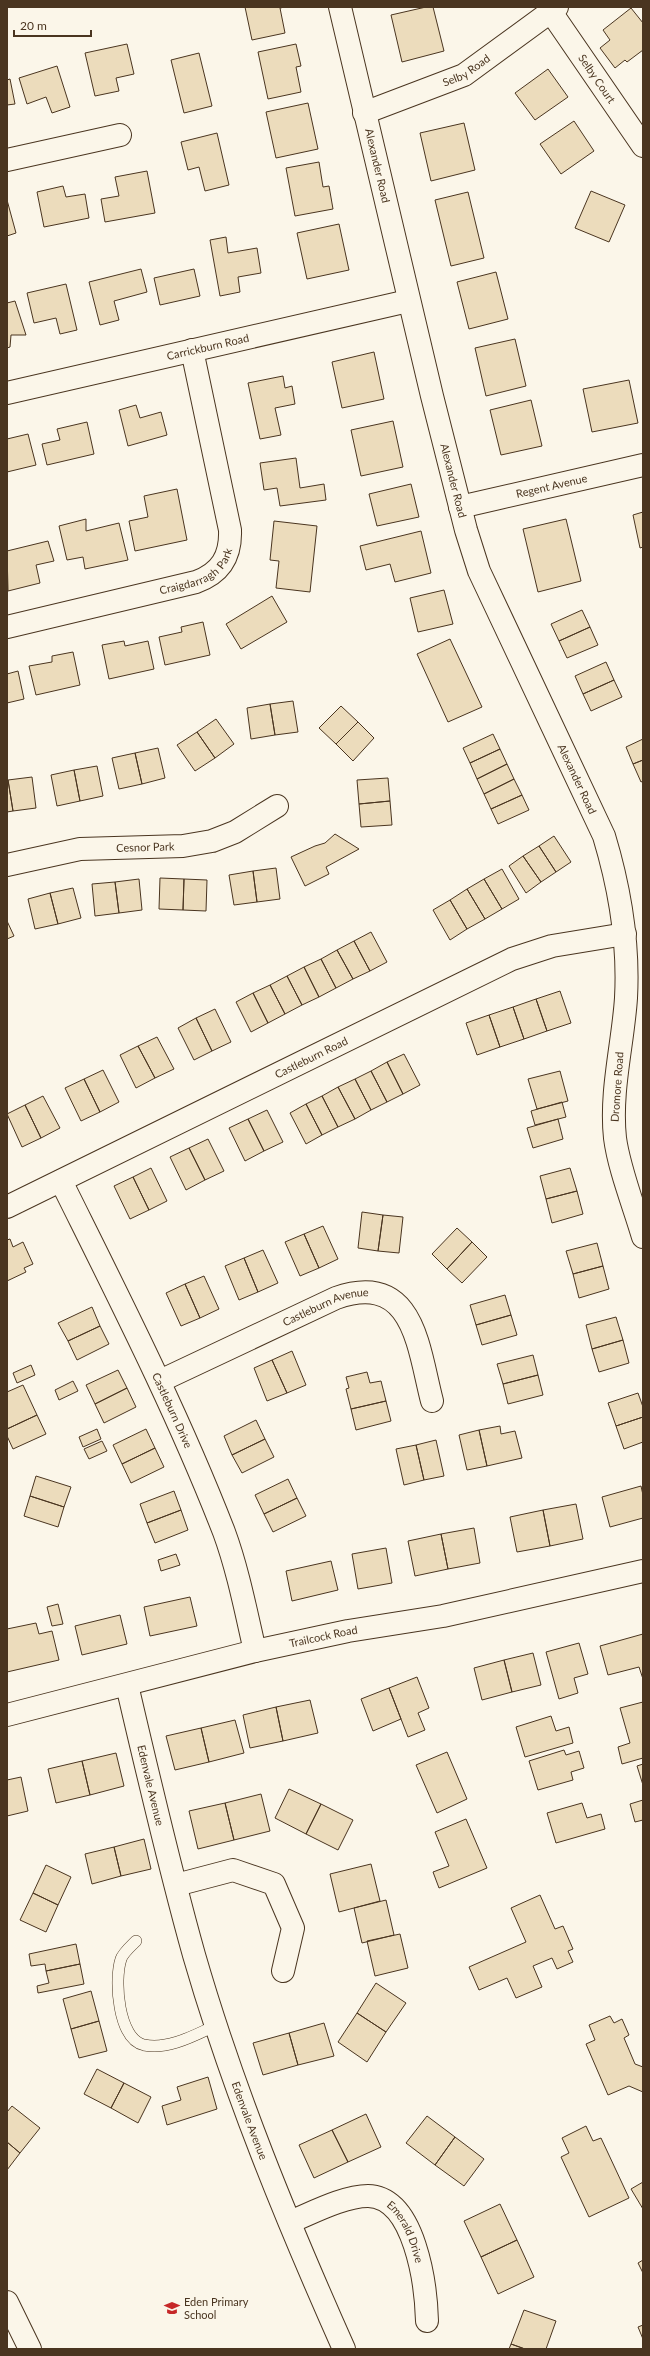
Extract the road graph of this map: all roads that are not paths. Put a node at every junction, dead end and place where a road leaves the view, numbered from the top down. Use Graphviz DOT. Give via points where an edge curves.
graph roads {
  1 [pos="340,7"];
  2 [pos="554,10"];
  3 [pos="364,112"];
  4 [pos="120,136"];
  5 [pos="643,146"];
  6 [pos="7,160"];
  7 [pos="408,301"];
  8 [pos="192,350"];
  9 [pos="7,393"];
  10 [pos="643,465"];
  11 [pos="460,507"];
  12 [pos="7,628"];
  13 [pos="276,806"];
  14 [pos="7,865"];
  15 [pos="625,934"];
  16 [pos="61,1180"];
  17 [pos="7,1207"];
  18 [pos="643,1237"];
  19 [pos="160,1381"];
  20 [pos="432,1401"];
  21 [pos="643,1571"];
  22 [pos="256,1651"];
  23 [pos="127,1685"];
  24 [pos="7,1715"];
  25 [pos="176,1885"];
  26 [pos="136,1941"];
  27 [pos="283,1971"];
  28 [pos="216,2025"];
  29 [pos="290,2222"];
  30 [pos="7,2302"];
  31 [pos="428,2321"];
  32 [pos="30,2349"];
  33 [pos="344,2349"];
  1 -- 3 [label="street, Alexander Road"];
  2 -- 3 [label="street, Selby Road" via="459,78"];
  2 -- 5 [label="street, Selby Court"];
  3 -- 7 [label="street, Alexander Road"];
  4 -- 6 [label="street"];
  7 -- 8 [label="street, Carrickburn Road"];
  7 -- 11 [label="street, Alexander Road"];
  8 -- 9 [label="street, Carrickburn Road"];
  8 -- 12 [label="street, Craigdarragh Park" via="230,530 231,543 227,558 213,574 196,582"];
  10 -- 11 [label="street, Regent Avenue"];
  11 -- 15 [label="street, Alexander Road" via="479,571 604,836 613,865"];
  13 -- 14 [label="street, Cesnor Park" via="240,829 212,841 183,846 80,850"];
  15 -- 16 [label="street, Castleburn Road" via="552,946 512,959"];
  15 -- 18 [label="street, Dromore Road" via="626,999 615,1088 615,1138"];
  16 -- 17 [label="street, Castleburn Road"];
  16 -- 19 [label="street, Castleburn Drive"];
  19 -- 20 [label="street, Castleburn Avenue" via="336,1298 372,1292 396,1301 410,1319"];
  19 -- 22 [label="street, Castleburn Drive" via="224,1532"];
  21 -- 22 [label="street, Trailcock Road" via="443,1616 348,1631"];
  22 -- 23 [label="street, Trailcock Road"];
  23 -- 24 [label="street, Trailcock Road"];
  23 -- 25 [label="street, Edenvale Avenue"];
  25 -- 27 [label="street" via="233,1870 274,1884 293,1928"];
  25 -- 28 [label="street, Edenvale Avenue"];
  26 -- 28 [label="lane" via="121,1958 116,1983 120,2010 128,2032 142,2045 165,2045 190,2038"];
  28 -- 29 [label="street, Edenvale Avenue"];
  29 -- 31 [label="street, Emerald Drive" via="360,2196 384,2199 395,2207 408,2229 422,2274"];
  29 -- 33 [label="street, Edenvale Avenue"];
  30 -- 32 [label="street"];
}
